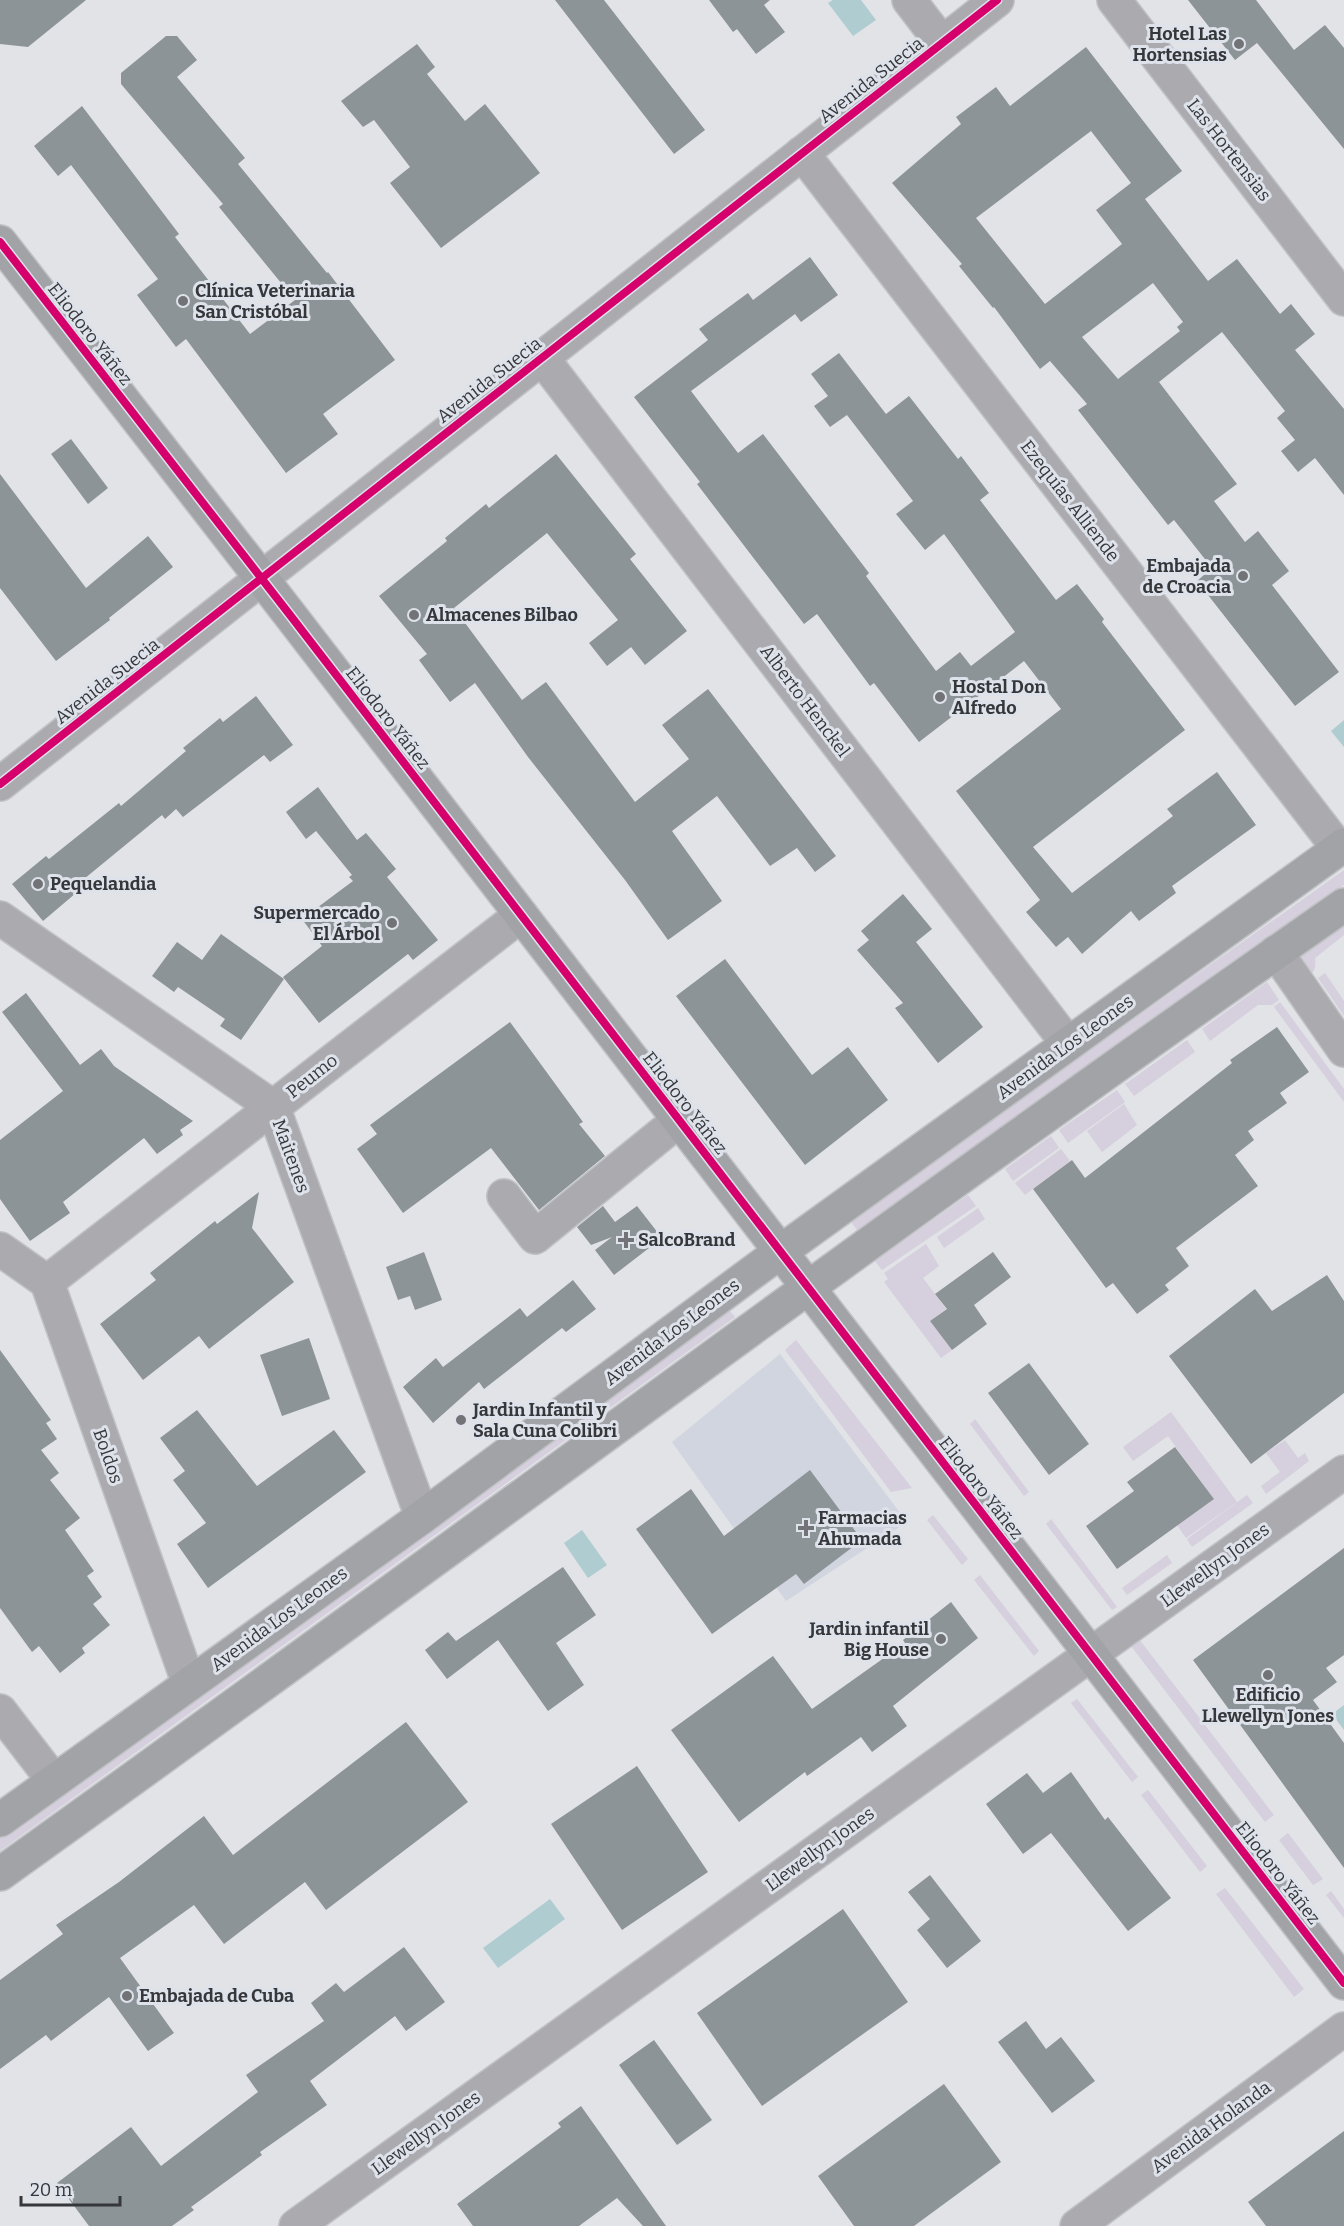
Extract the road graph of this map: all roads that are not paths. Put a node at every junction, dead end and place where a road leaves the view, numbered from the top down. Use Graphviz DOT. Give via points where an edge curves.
graph roads {
  1 [pos="909,0"];
  2 [pos="997,0"];
  3 [pos="1114,0"];
  4 [pos="942,43"];
  5 [pos="802,153"];
  6 [pos="0,242"];
  7 [pos="1344,299"];
  8 [pos="542,358"];
  9 [pos="262,578"];
  10 [pos="0,784"];
  11 [pos="1341,847"];
  12 [pos="1344,905"];
  13 [pos="521,915"];
  14 [pos="0,918"];
  15 [pos="1276,952"];
  16 [pos="1068,1044"];
  17 [pos="1344,1050"];
  18 [pos="273,1107"];
  19 [pos="679,1120"];
  20 [pos="504,1196"];
  21 [pos="0,1249"];
  22 [pos="780,1252"];
  23 [pos="47,1281"];
  24 [pos="808,1287"];
  25 [pos="1344,1472"];
  26 [pos="422,1517"];
  27 [pos="1090,1655"];
  28 [pos="189,1684"];
  29 [pos="0,1711"];
  30 [pos="54,1781"];
  31 [pos="0,1820"];
  32 [pos="0,1874"];
  33 [pos="1344,1983"];
  34 [pos="1344,2029"];
  35 [pos="296,2226"];
  36 [pos="1077,2226"];
  1 -- 4 [label="street"];
  2 -- 4 [label="street, Avenida Suecia"];
  3 -- 7 [label="street, Las Hortensias"];
  4 -- 5 [label="street, Avenida Suecia"];
  5 -- 8 [label="street, Avenida Suecia"];
  5 -- 11 [label="street, Ezequías Alliende"];
  6 -- 9 [label="main road, Eliodoro Yáñez"];
  8 -- 9 [label="street, Avenida Suecia"];
  8 -- 16 [label="street, Alberto Henckel"];
  9 -- 10 [label="street, Avenida Suecia"];
  9 -- 13 [label="main road, Eliodoro Yáñez"];
  11 -- 16 [label="main road, Avenida Los Leones"];
  12 -- 15 [label="main road"];
  13 -- 18 [label="street, Peumo"];
  13 -- 19 [label="main road, Eliodoro Yáñez"];
  14 -- 18 [label="street, Maitenes"];
  15 -- 17 [label="street"];
  15 -- 24 [label="main road"];
  16 -- 22 [label="main road, Avenida Los Leones"];
  18 -- 23 [label="street, Peumo"];
  18 -- 26 [label="street, Maitenes"];
  19 -- 20 [label="street" via="535,1237"];
  19 -- 22 [label="main road, Eliodoro Yáñez"];
  21 -- 23 [label="street"];
  22 -- 24 [label="main road, Eliodoro Yáñez"];
  22 -- 26 [label="main road, Avenida Los Leones"];
  23 -- 28 [label="street, Boldos"];
  24 -- 27 [label="main road, Eliodoro Yáñez"];
  24 -- 32 [label="main road"];
  25 -- 27 [label="street, Llewellyn Jones"];
  26 -- 28 [label="main road, Avenida Los Leones"];
  27 -- 33 [label="main road, Eliodoro Yáñez"];
  27 -- 35 [label="street, Llewellyn Jones"];
  28 -- 30 [label="main road, Avenida Los Leones"];
  29 -- 30 [label="street"];
  30 -- 31 [label="main road, Avenida Los Leones"];
  34 -- 36 [label="street, Avenida Holanda"];
}
